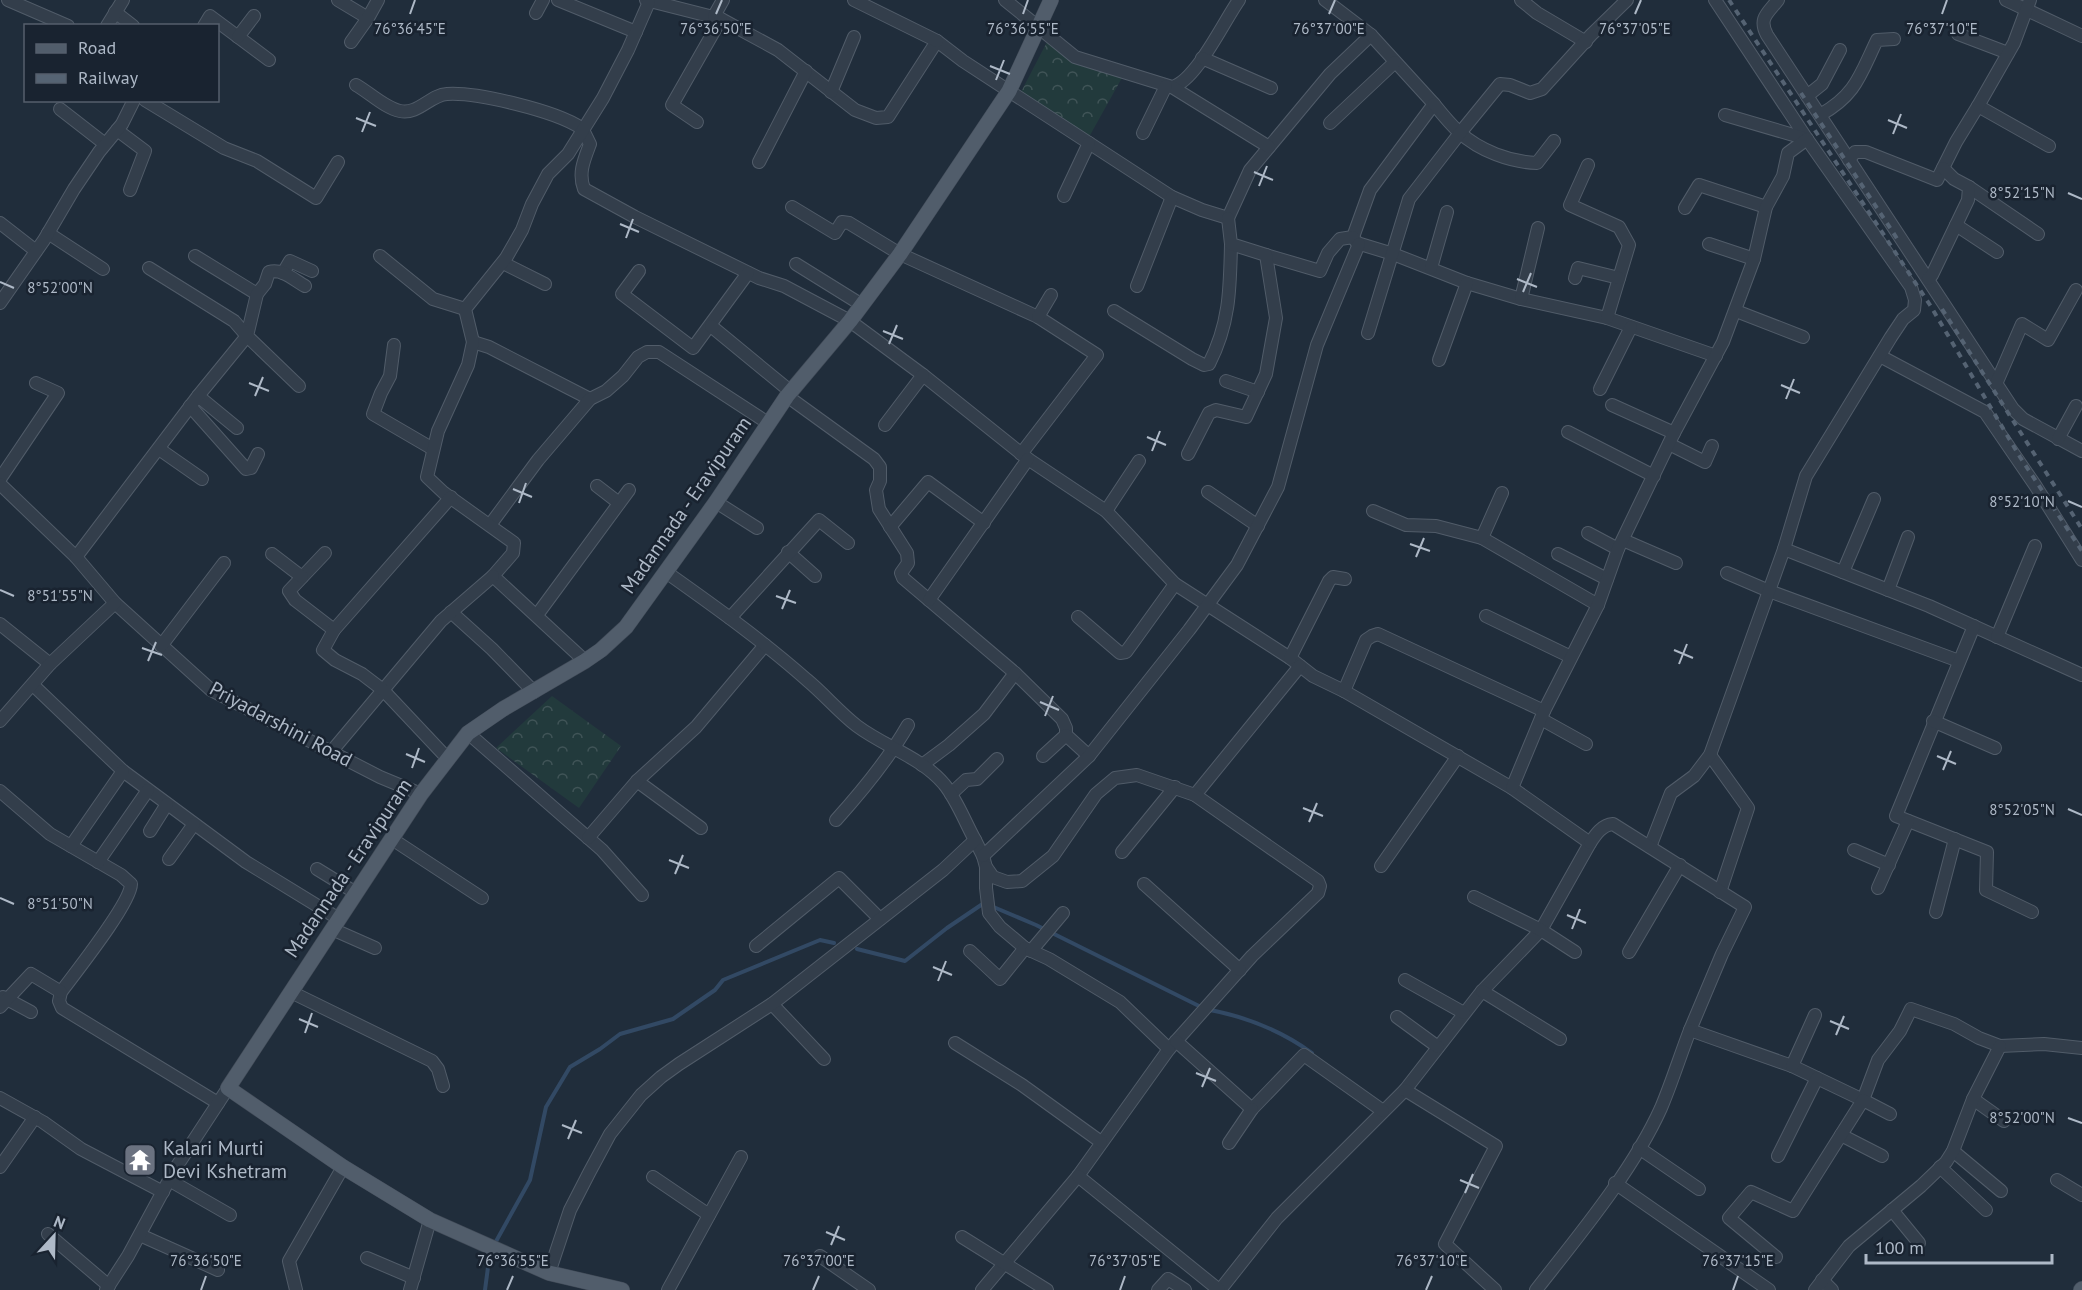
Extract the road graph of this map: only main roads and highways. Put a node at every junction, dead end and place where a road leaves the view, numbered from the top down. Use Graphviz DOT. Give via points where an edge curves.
graph roads {
  1 [pos="1051,0"];
  2 [pos="575,1285"];
  3 [pos="622,1290"];
  1 -- 2 [label="main road, Madannada - Eravipuram" via="1009,91 900,254 789,393 626,627 585,661 468,734 421,794 228,1088 343,1167 430,1220"];
  2 -- 3 [label="main road"];
}
